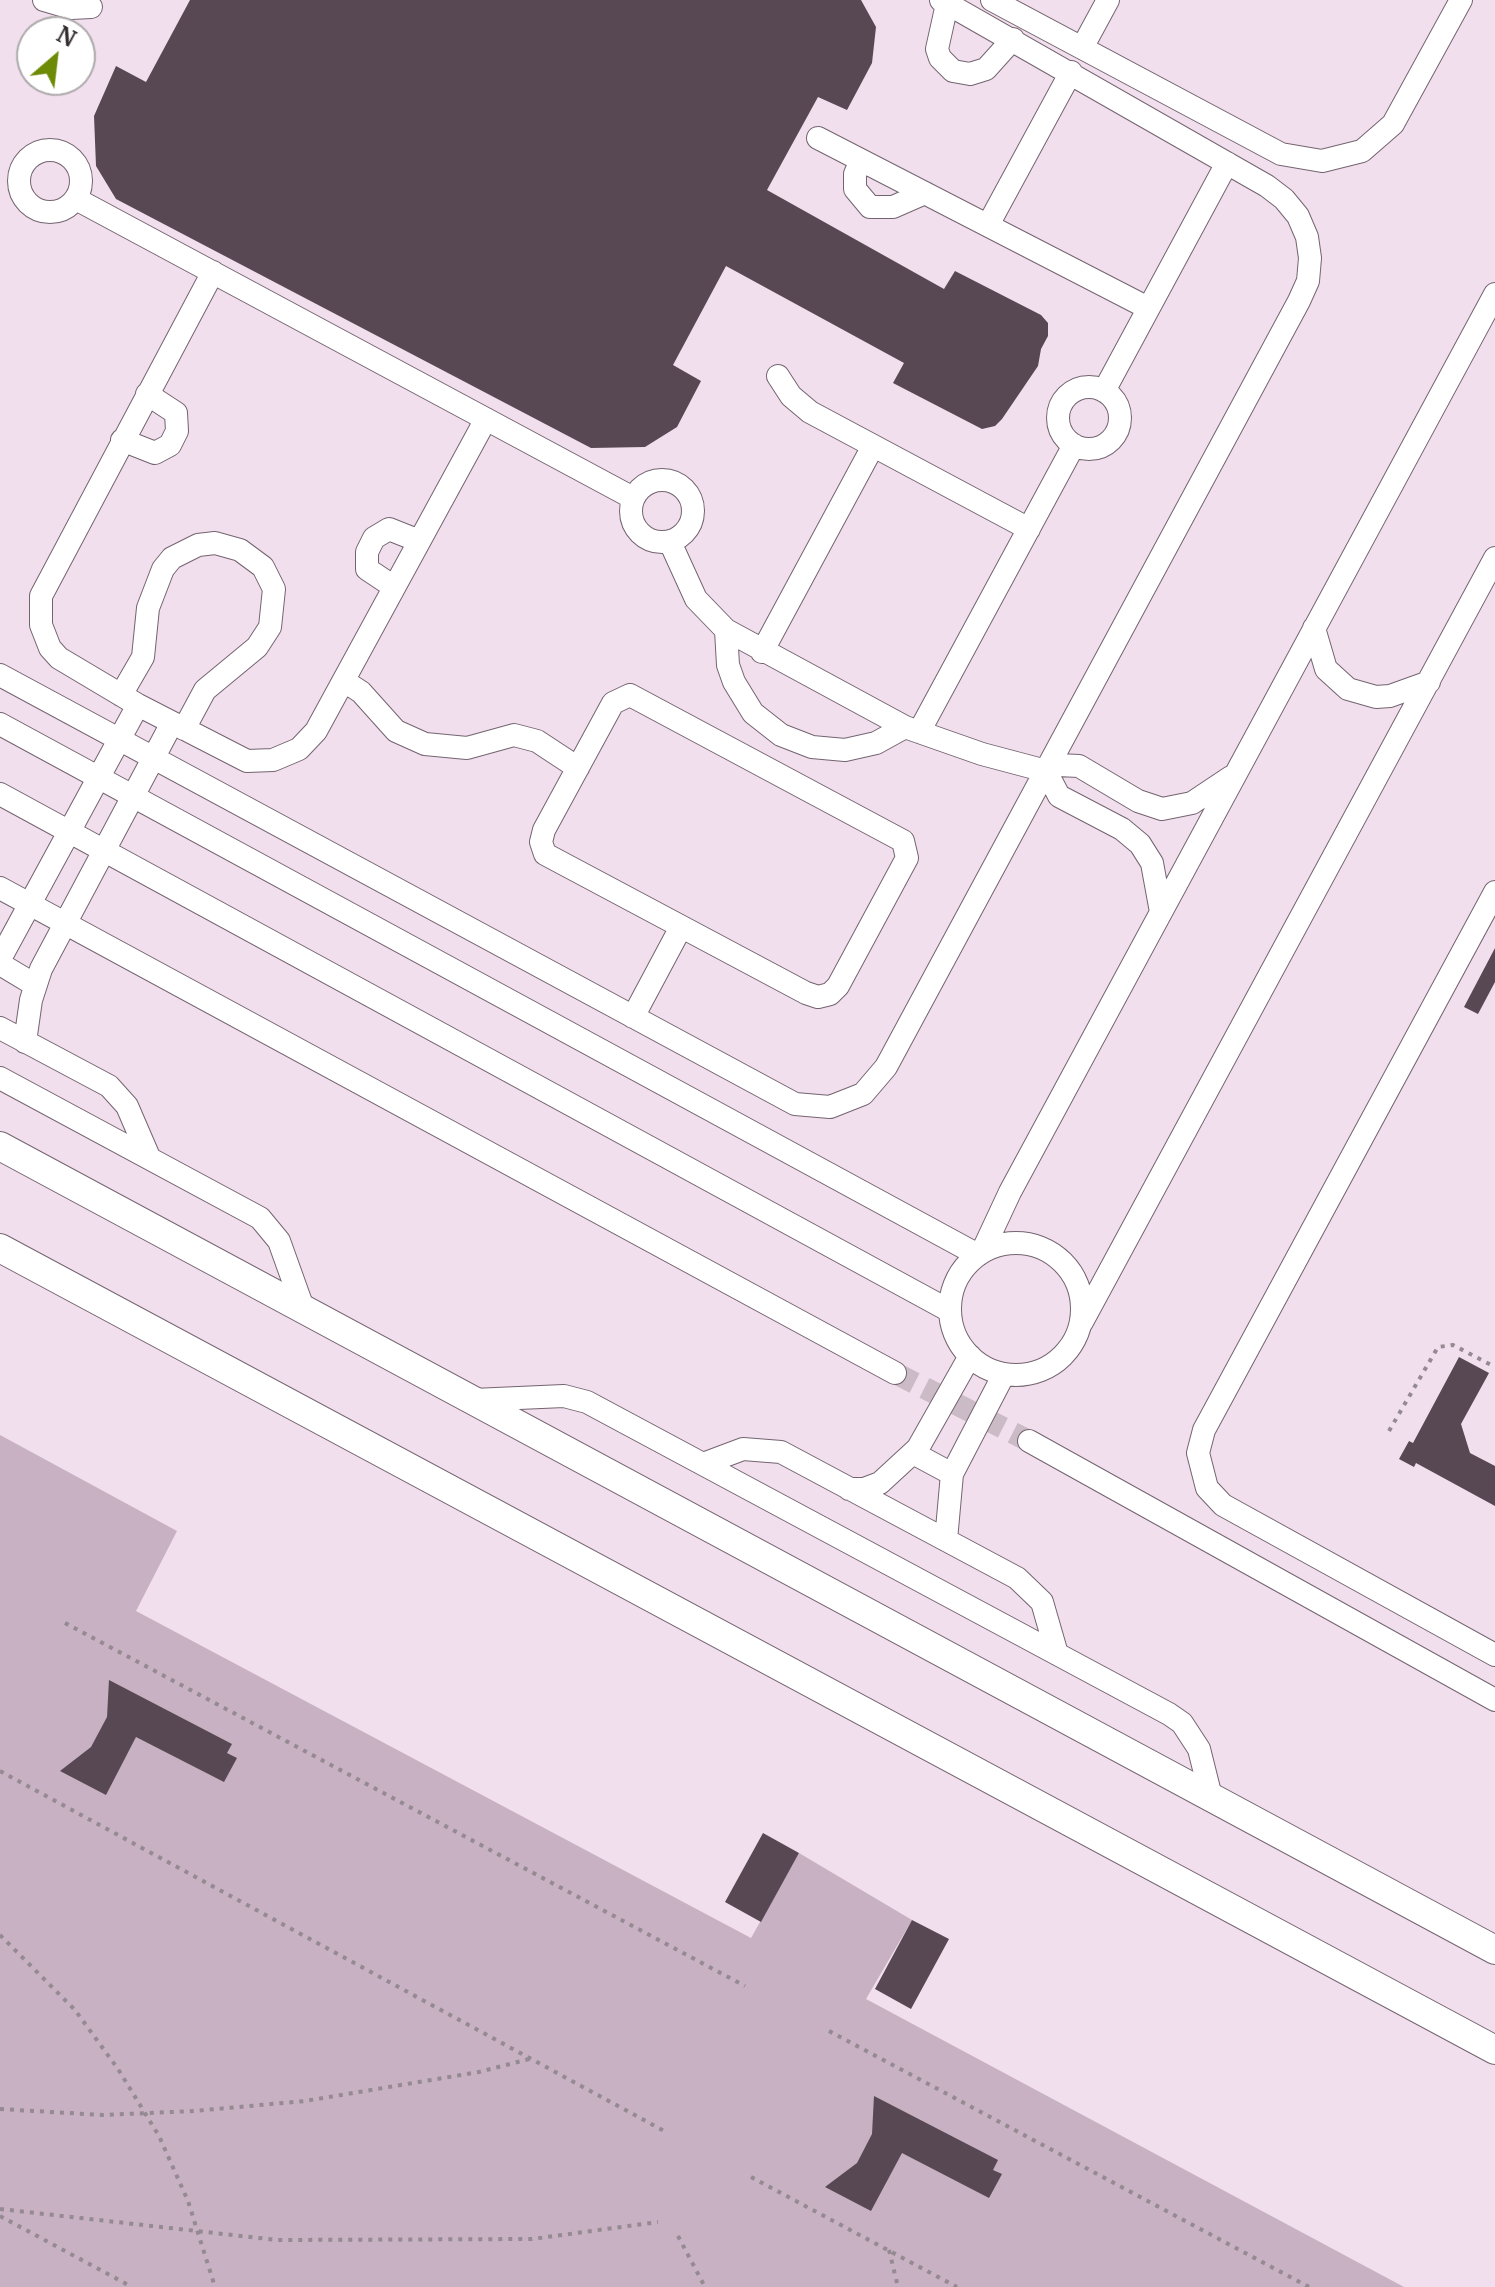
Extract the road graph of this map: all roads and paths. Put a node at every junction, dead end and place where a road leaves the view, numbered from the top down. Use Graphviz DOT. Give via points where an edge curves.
graph roads {
  1 [pos="44,0"];
  2 [pos="992,0"];
  3 [pos="1108,0"];
  4 [pos="1461,0"];
  5 [pos="944,2"];
  6 [pos="91,7"];
  7 [pos="1013,39"];
  8 [pos="1082,48"];
  9 [pos="1071,72"];
  10 [pos="818,138"];
  11 [pos="861,160"];
  12 [pos="1227,163"];
  13 [pos="10,192"];
  14 [pos="925,193"];
  15 [pos="76,199"];
  16 [pos="988,225"];
  17 [pos="213,272"];
  18 [pos="1495,294"];
  19 [pos="1148,308"];
  20 [pos="778,376"];
  21 [pos="1104,391"];
  22 [pos="147,394"];
  23 [pos="486,419"];
  24 [pos="122,440"];
  25 [pos="1074,445"];
  26 [pos="872,448"];
  27 [pos="633,498"];
  28 [pos="1029,529"];
  29 [pos="419,541"];
  30 [pos="670,542"];
  31 [pos="1495,558"];
  32 [pos="394,587"];
  33 [pos="1314,628"];
  34 [pos="726,630"];
  35 [pos="762,652"];
  36 [pos="0,675"];
  37 [pos="344,681"];
  38 [pos="1429,682"];
  39 [pos="130,700"];
  40 [pos="0,724"];
  41 [pos="178,726"];
  42 [pos="912,730"];
  43 [pos="781,735"];
  44 [pos="120,739"];
  45 [pos="154,757"];
  46 [pos="765,765"];
  47 [pos="578,768"];
  48 [pos="1046,771"];
  49 [pos="1235,774"];
  50 [pos="99,777"];
  51 [pos="0,794"];
  52 [pos="134,795"];
  53 [pos="1127,795"];
  54 [pos="1112,824"];
  55 [pos="70,832"];
  56 [pos="105,849"];
  57 [pos="0,888"];
  58 [pos="1495,892"];
  59 [pos="31,905"];
  60 [pos="1161,912"];
  61 [pos="66,923"];
  62 [pos="681,927"];
  63 [pos="0,962"];
  64 [pos="35,985"];
  65 [pos="633,1017"];
  66 [pos="0,1028"];
  67 [pos="25,1042"];
  68 [pos="0,1078"];
  69 [pos="0,1146"];
  70 [pos="149,1157"];
  71 [pos="0,1248"];
  72 [pos="980,1253"];
  73 [pos="303,1308"];
  74 [pos="950,1311"];
  75 [pos="1082,1322"];
  76 [pos="970,1356"];
  77 [pos="1495,1367"];
  78 [pos="895,1373"];
  79 [pos="1004,1374"];
  80 [pos="473,1400"];
  81 [pos="1389,1431"];
  82 [pos="1029,1441"];
  83 [pos="913,1453"];
  84 [pos="703,1464"];
  85 [pos="952,1474"];
  86 [pos="849,1489"];
  87 [pos="946,1540"];
  88 [pos="65,1623"];
  89 [pos="1057,1654"];
  90 [pos="1495,1655"];
  91 [pos="1495,1700"];
  92 [pos="0,1771"];
  93 [pos="1211,1797"];
  94 [pos="0,1935"];
  95 [pos="1495,1950"];
  96 [pos="745,1986"];
  97 [pos="829,2031"];
  98 [pos="1495,2050"];
  99 [pos="530,2058"];
  100 [pos="0,2109"];
  101 [pos="145,2113"];
  102 [pos="666,2132"];
  103 [pos="751,2177"];
  104 [pos="0,2209"];
  105 [pos="0,2216"];
  106 [pos="658,2222"];
  107 [pos="198,2233"];
  108 [pos="678,2236"];
  109 [pos="889,2250"];
  110 [pos="132,2287"];
  111 [pos="215,2287"];
  112 [pos="705,2287"];
  113 [pos="898,2287"];
  114 [pos="957,2287"];
  115 [pos="1309,2287"];
  1 -- 6 [label="street"];
  2 -- 8 [label="street"];
  3 -- 8 [label="street"];
  4 -- 8 [label="street" via="1393,124 1362,151 1322,161 1281,154"];
  5 -- 7 [label="street"];
  5 -- 7 [label="street" via="937,49 953,71 970,74 986,69"];
  7 -- 9 [label="street"];
  9 -- 12 [label="street"];
  9 -- 16 [label="street"];
  10 -- 11 [label="street"];
  11 -- 14 [label="street"];
  11 -- 14 [label="street" via="855,189 870,207 893,207"];
  12 -- 19 [label="street"];
  12 -- 48 [label="street" via="1276,192 1298,216 1307,237 1308,281"];
  13 -- 15 [label="street" via="44,211 62,210"];
  13 -- 15 [label="street" via="25,162 38,152 56,150 77,165 81,182"];
  14 -- 16 [label="street"];
  15 -- 17 [label="street"];
  16 -- 19 [label="street"];
  17 -- 22 [label="street"];
  17 -- 23 [label="street"];
  18 -- 33 [label="street"];
  19 -- 21 [label="street"];
  20 -- 26 [label="street" via="800,405"];
  21 -- 25 [label="street" via="1078,389 1060,407 1062,433"];
  21 -- 25 [label="street" via="1120,411 1119,429 1100,447"];
  22 -- 24 [label="street"];
  22 -- 24 [label="street" via="176,413 177,431 170,445 155,453"];
  23 -- 27 [label="street"];
  23 -- 29 [label="street"];
  24 -- 39 [label="street" via="44,585 40,611 45,637 59,658"];
  25 -- 28 [label="street"];
  26 -- 28 [label="street"];
  26 -- 35 [label="street"];
  27 -- 30 [label="street" via="630,516 638,532 652,541"];
  27 -- 30 [label="street" via="646,484 665,480 689,495 691,523"];
  28 -- 42 [label="street"];
  29 -- 32 [label="street"];
  29 -- 32 [label="street" via="389,529 374,538 367,569"];
  30 -- 34 [label="street" via="696,599"];
  31 -- 38 [label="street"];
  32 -- 37 [label="street"];
  33 -- 38 [label="street" via="1326,669 1348,689 1390,696"];
  33 -- 49 [label="street"];
  34 -- 35 [label="street"];
  34 -- 43 [label="street" via="734,682 753,713"];
  35 -- 42 [label="street"];
  36 -- 44 [label="street"];
  37 -- 41 [label="street" via="316,731 289,756 247,761"];
  37 -- 47 [label="street" via="396,731 425,744 467,748 514,735 537,741"];
  38 -- 75 [label="street"];
  39 -- 41 [label="street"];
  39 -- 41 [label="street" via="143,657 148,608 172,558 215,543 253,557 270,578 276,601 273,616 257,647 205,690"];
  39 -- 44 [label="street"];
  40 -- 50 [label="street"];
  41 -- 45 [label="street"];
  42 -- 43 [label="street" via="845,750 812,747"];
  42 -- 48 [label="street"];
  43 -- 46 [label="street"];
  44 -- 45 [label="street"];
  44 -- 50 [label="street"];
  45 -- 52 [label="street"];
  45 -- 65 [label="street"];
  46 -- 47 [label="street" via="630,695 613,703"];
  46 -- 62 [label="street" via="897,837 906,846 907,858 838,986 824,996 806,993"];
  47 -- 62 [label="street" via="542,835 545,854"];
  48 -- 53 [label="street" via="1058,765 1079,766"];
  48 -- 54 [label="street" via="1059,796"];
  48 -- 65 [label="street" via="886,1067 863,1094 830,1107 795,1104"];
  49 -- 53 [label="street" via="1192,803 1172,809"];
  49 -- 60 [label="street"];
  50 -- 52 [label="street"];
  50 -- 55 [label="street"];
  51 -- 55 [label="street"];
  52 -- 56 [label="street"];
  52 -- 72 [label="street"];
  53 -- 54 [label="street" via="1116,804"];
  54 -- 60 [label="street" via="1147,853"];
  55 -- 56 [label="street"];
  55 -- 59 [label="street"];
  56 -- 61 [label="street"];
  56 -- 74 [label="street"];
  57 -- 59 [label="street"];
  58 -- 90 [label="street" via="1204,1430 1198,1453 1207,1488 1223,1505"];
  59 -- 61 [label="street"];
  59 -- 63 [label="street"];
  60 -- 72 [label="street"];
  61 -- 64 [label="street"];
  61 -- 78 [label="street"];
  62 -- 65 [label="street"];
  63 -- 64 [label="street"];
  64 -- 67 [label="street"];
  66 -- 67 [label="street"];
  67 -- 70 [label="street" via="120,1096"];
  68 -- 70 [label="street"];
  69 -- 73 [label="main road"];
  70 -- 73 [label="street" via="267,1224 279,1241"];
  71 -- 98 [label="main road"];
  72 -- 74 [label="street" via="957,1279"];
  72 -- 75 [label="street" via="1018,1243 1054,1255 1078,1284"];
  73 -- 80 [label="main road"];
  74 -- 76 [label="street" via="952,1327"];
  75 -- 79 [label="street" via="1054,1364 1038,1372"];
  76 -- 79 [label="street"];
  76 -- 83 [label="street"];
  77 -- 81 [label="path" via="1453,1345 1438,1347"];
  79 -- 85 [label="street"];
  80 -- 84 [label="street" via="575,1398"];
  80 -- 93 [label="main road"];
  82 -- 91 [label="street"];
  83 -- 85 [label="street"];
  83 -- 86 [label="street" via="880,1483"];
  84 -- 86 [label="street" via="743,1449 769,1449"];
  84 -- 89 [label="street"];
  85 -- 87 [label="street"];
  86 -- 87 [label="street"];
  87 -- 89 [label="street" via="1031,1588 1045,1610"];
  88 -- 96 [label="path"];
  89 -- 93 [label="street" via="1182,1723 1199,1749"];
  92 -- 99 [label="path"];
  93 -- 95 [label="main road"];
  94 -- 101 [label="path" via="75,2010"];
  97 -- 115 [label="path"];
  99 -- 101 [label="path" via="479,2072 305,2101"];
  99 -- 102 [label="path"];
  100 -- 101 [label="path"];
  101 -- 107 [label="path"];
  103 -- 109 [label="path"];
  104 -- 107 [label="path"];
  105 -- 110 [label="path"];
  106 -- 107 [label="path" via="532,2239 325,2241"];
  107 -- 111 [label="path"];
  108 -- 112 [label="path"];
  109 -- 113 [label="path"];
  109 -- 114 [label="path"];
}
